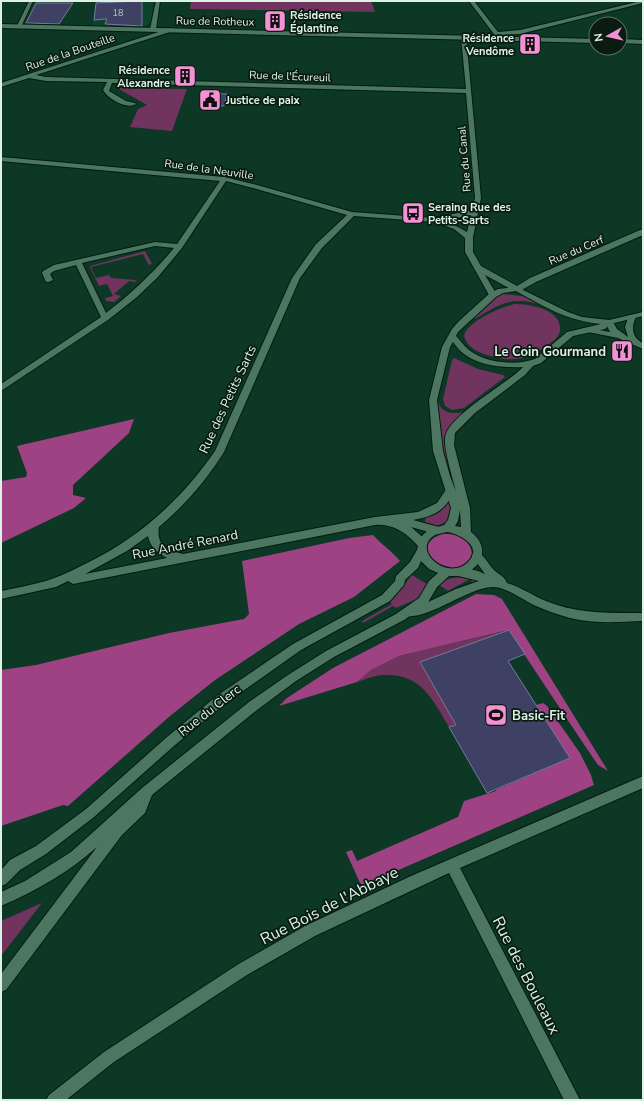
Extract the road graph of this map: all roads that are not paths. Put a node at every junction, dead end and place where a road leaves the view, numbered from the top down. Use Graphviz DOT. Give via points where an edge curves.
graph roads {
  1 [pos="31,1"];
  2 [pos="158,1"];
  3 [pos="471,1"];
  4 [pos="643,2"];
  5 [pos="1,26"];
  6 [pos="18,27"];
  7 [pos="137,29"];
  8 [pos="171,30"];
  9 [pos="153,32"];
  10 [pos="520,32"];
  11 [pos="146,36"];
  12 [pos="498,36"];
  13 [pos="464,37"];
  14 [pos="525,39"];
  15 [pos="588,41"];
  16 [pos="628,41"];
  17 [pos="643,42"];
  18 [pos="30,76"];
  19 [pos="110,81"];
  20 [pos="1,85"];
  21 [pos="469,91"];
  22 [pos="134,104"];
  23 [pos="1,159"];
  24 [pos="224,179"];
  25 [pos="475,211"];
  26 [pos="352,214"];
  27 [pos="434,220"];
  28 [pos="643,232"];
  29 [pos="469,237"];
  30 [pos="179,246"];
  31 [pos="78,262"];
  32 [pos="478,268"];
  33 [pos="49,280"];
  34 [pos="517,289"];
  35 [pos="493,294"];
  36 [pos="565,314"];
  37 [pos="643,314"];
  38 [pos="632,317"];
  39 [pos="105,318"];
  40 [pos="613,321"];
  41 [pos="628,324"];
  42 [pos="588,330"];
  43 [pos="570,334"];
  44 [pos="452,336"];
  45 [pos="618,336"];
  46 [pos="640,344"];
  47 [pos="530,364"];
  48 [pos="1,388"];
  49 [pos="450,490"];
  50 [pos="396,519"];
  51 [pos="375,521"];
  52 [pos="154,528"];
  53 [pos="447,528"];
  54 [pos="436,530"];
  55 [pos="466,534"];
  56 [pos="421,548"];
  57 [pos="477,556"];
  58 [pos="185,559"];
  59 [pos="446,572"];
  60 [pos="458,572"];
  61 [pos="493,583"];
  62 [pos="50,584"];
  63 [pos="508,587"];
  64 [pos="1,595"];
  65 [pos="407,612"];
  66 [pos="643,617"];
  67 [pos="643,782"];
  68 [pos="146,792"];
  69 [pos="15,865"];
  70 [pos="452,865"];
  71 [pos="1,871"];
  72 [pos="1,879"];
  73 [pos="1,899"];
  74 [pos="1,985"];
  75 [pos="54,1100"];
  76 [pos="572,1100"];
  1 -- 6 [label="street"];
  2 -- 9 [label="street"];
  3 -- 12 [label="street"];
  4 -- 10 [label="street"];
  5 -- 6 [label="street"];
  6 -- 7 [label="street"];
  7 -- 9 [label="street"];
  7 -- 11 [label="street"];
  8 -- 9 [label="street, Rue de la Bouteille"];
  8 -- 13 [label="street, Rue de Rotheux"];
  9 -- 11 [label="street, Rue de la Bouteille"];
  10 -- 12 [label="street"];
  10 -- 14 [label="street"];
  11 -- 18 [label="street, Rue de la Bouteille"];
  12 -- 13 [label="street, Rue de Rotheux"];
  12 -- 14 [label="street, Rue de Rotheux"];
  13 -- 21 [label="street, Rue du Canal"];
  14 -- 15 [label="street, Rue de Rotheux"];
  16 -- 17 [label="street"];
  18 -- 19 [label="street, Rue de l'Écureuil"];
  18 -- 20 [label="street, Rue de la Bouteille"];
  19 -- 21 [label="street, Rue de l'Écureuil"];
  19 -- 22 [label="street" via="107,92 124,103"];
  21 -- 25 [label="street, Rue du Canal" via="478,198"];
  23 -- 24 [label="street, Rue de la Neuville"];
  24 -- 26 [label="street, Rue de la Neuville"];
  24 -- 30 [label="street"];
  25 -- 27 [label="street, Rue de la Neuville"];
  25 -- 29 [label="street, Rue du Canal"];
  26 -- 27 [label="street, Rue de la Neuville"];
  26 -- 52 [label="street, Rue des Petits Sarts" via="319,246 296,278 226,438 211,465"];
  27 -- 29 [label="street, Rue de la Neuville" via="456,228"];
  28 -- 34 [label="street, Rue du Cerf"];
  29 -- 32 [label="street, Rue du Canal" via="469,252"];
  30 -- 31 [label="street" via="155,244"];
  30 -- 39 [label="street" via="144,286"];
  31 -- 33 [label="street" via="48,271 46,274"];
  31 -- 39 [label="street"];
  32 -- 34 [label="street"];
  32 -- 35 [label="street, Rue du Canal"];
  34 -- 35 [label="street"];
  34 -- 36 [label="street"];
  35 -- 44 [label="street"];
  36 -- 40 [label="street"];
  36 -- 43 [label="street"];
  37 -- 38 [label="street"];
  38 -- 40 [label="street"];
  38 -- 41 [label="street"];
  39 -- 48 [label="street"];
  40 -- 41 [label="street"];
  40 -- 42 [label="street"];
  40 -- 45 [label="street" via="612,330"];
  41 -- 46 [label="street" via="630,334"];
  42 -- 43 [label="street"];
  42 -- 45 [label="street"];
  43 -- 47 [label="street"];
  44 -- 47 [label="street" via="466,352 482,360 504,365"];
  44 -- 49 [label="street" via="446,346 433,400 440,461"];
  45 -- 46 [label="street"];
  47 -- 55 [label="street" via="522,374 453,428 449,439 465,508"];
  49 -- 50 [label="street, Rue André Renard" via="445,500 432,511"];
  49 -- 53 [label="street" via="456,508 453,521"];
  50 -- 51 [label="street, Rue André Renard"];
  50 -- 54 [label="street, Rue André Renard"];
  51 -- 56 [label="street, Rue André Renard" via="405,527 411,531"];
  51 -- 58 [label="street, Rue André Renard"];
  52 -- 58 [label="street" via="153,539 160,550"];
  52 -- 62 [label="street, Rue des Petits Sarts" via="116,554"];
  53 -- 54 [label="street"];
  53 -- 55 [label="street"];
  54 -- 56 [label="street" via="428,534"];
  55 -- 57 [label="street" via="475,543"];
  56 -- 59 [label="street" via="429,564"];
  56 -- 69 [label="street, Rue du Clerc" via="414,565 386,598 298,647 228,695 171,741 90,813"];
  57 -- 60 [label="street" via="470,566"];
  57 -- 63 [label="street" via="490,573"];
  58 -- 62 [label="street, Rue André Renard"];
  59 -- 60 [label="street"];
  59 -- 65 [label="street, Rue du Clerc" via="433,584 423,601"];
  60 -- 61 [label="street" via="477,575"];
  61 -- 63 [label="street"];
  61 -- 65 [label="street" via="478,584 428,608"];
  62 -- 64 [label="street, Rue André Renard"];
  63 -- 66 [label="street" via="542,604 571,614 606,618"];
  65 -- 68 [label="street, Rue du Clerc" via="292,678 238,717"];
  67 -- 70 [label="street, Rue Bois de l'Abbaye"];
  68 -- 73 [label="street, Rue du Clerc" via="76,857 30,886"];
  68 -- 74 [label="street" via="141,809 118,831"];
  69 -- 71 [label="street"];
  69 -- 72 [label="street, Rue du Clerc"];
  70 -- 75 [label="street, Rue Bois de l'Abbaye" via="316,928 242,970 101,1062"];
  70 -- 76 [label="street, Rue des Bouleaux"];
}
